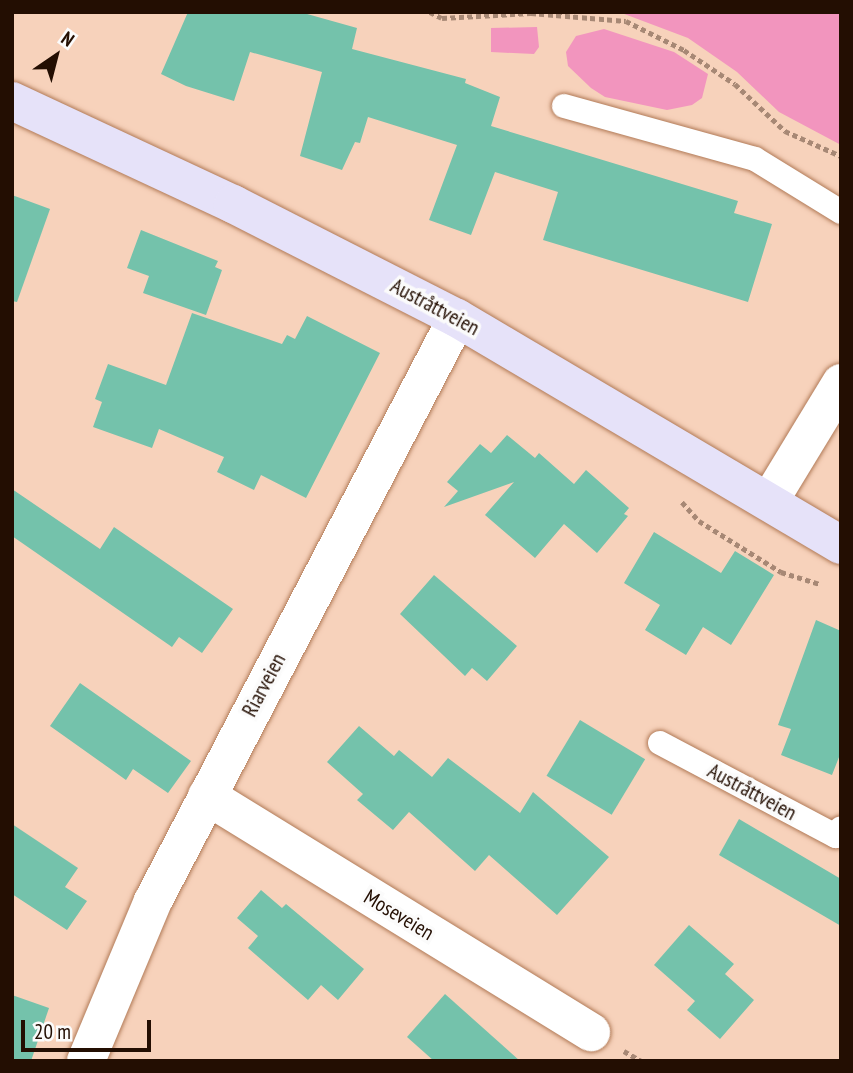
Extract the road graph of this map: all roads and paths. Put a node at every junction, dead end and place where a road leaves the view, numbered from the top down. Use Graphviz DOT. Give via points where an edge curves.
graph roads {
  1 [pos="430,12"];
  2 [pos="12,102"];
  3 [pos="564,106"];
  4 [pos="841,156"];
  5 [pos="841,212"];
  6 [pos="457,317"];
  7 [pos="841,383"];
  8 [pos="770,500"];
  9 [pos="841,545"];
  10 [pos="660,743"];
  11 [pos="207,796"];
  12 [pos="839,835"];
  13 [pos="592,1032"];
  14 [pos="86,1061"];
  1 -- 4 [label="path" via="443,18 531,13 626,21 684,50 735,84 785,131"];
  2 -- 6 [label="main road, Austråttveien" via="233,204"];
  3 -- 5 [label="lane" via="755,159"];
  6 -- 8 [label="main road, Austråttveien"];
  6 -- 11 [label="street, Riarveien"];
  7 -- 8 [label="street"];
  8 -- 9 [label="main road, Austråttveien"];
  10 -- 12 [label="lane, Austråttveien"];
  11 -- 13 [label="street, Moseveien"];
  11 -- 14 [label="street, Riarveien" via="153,901"];
}
